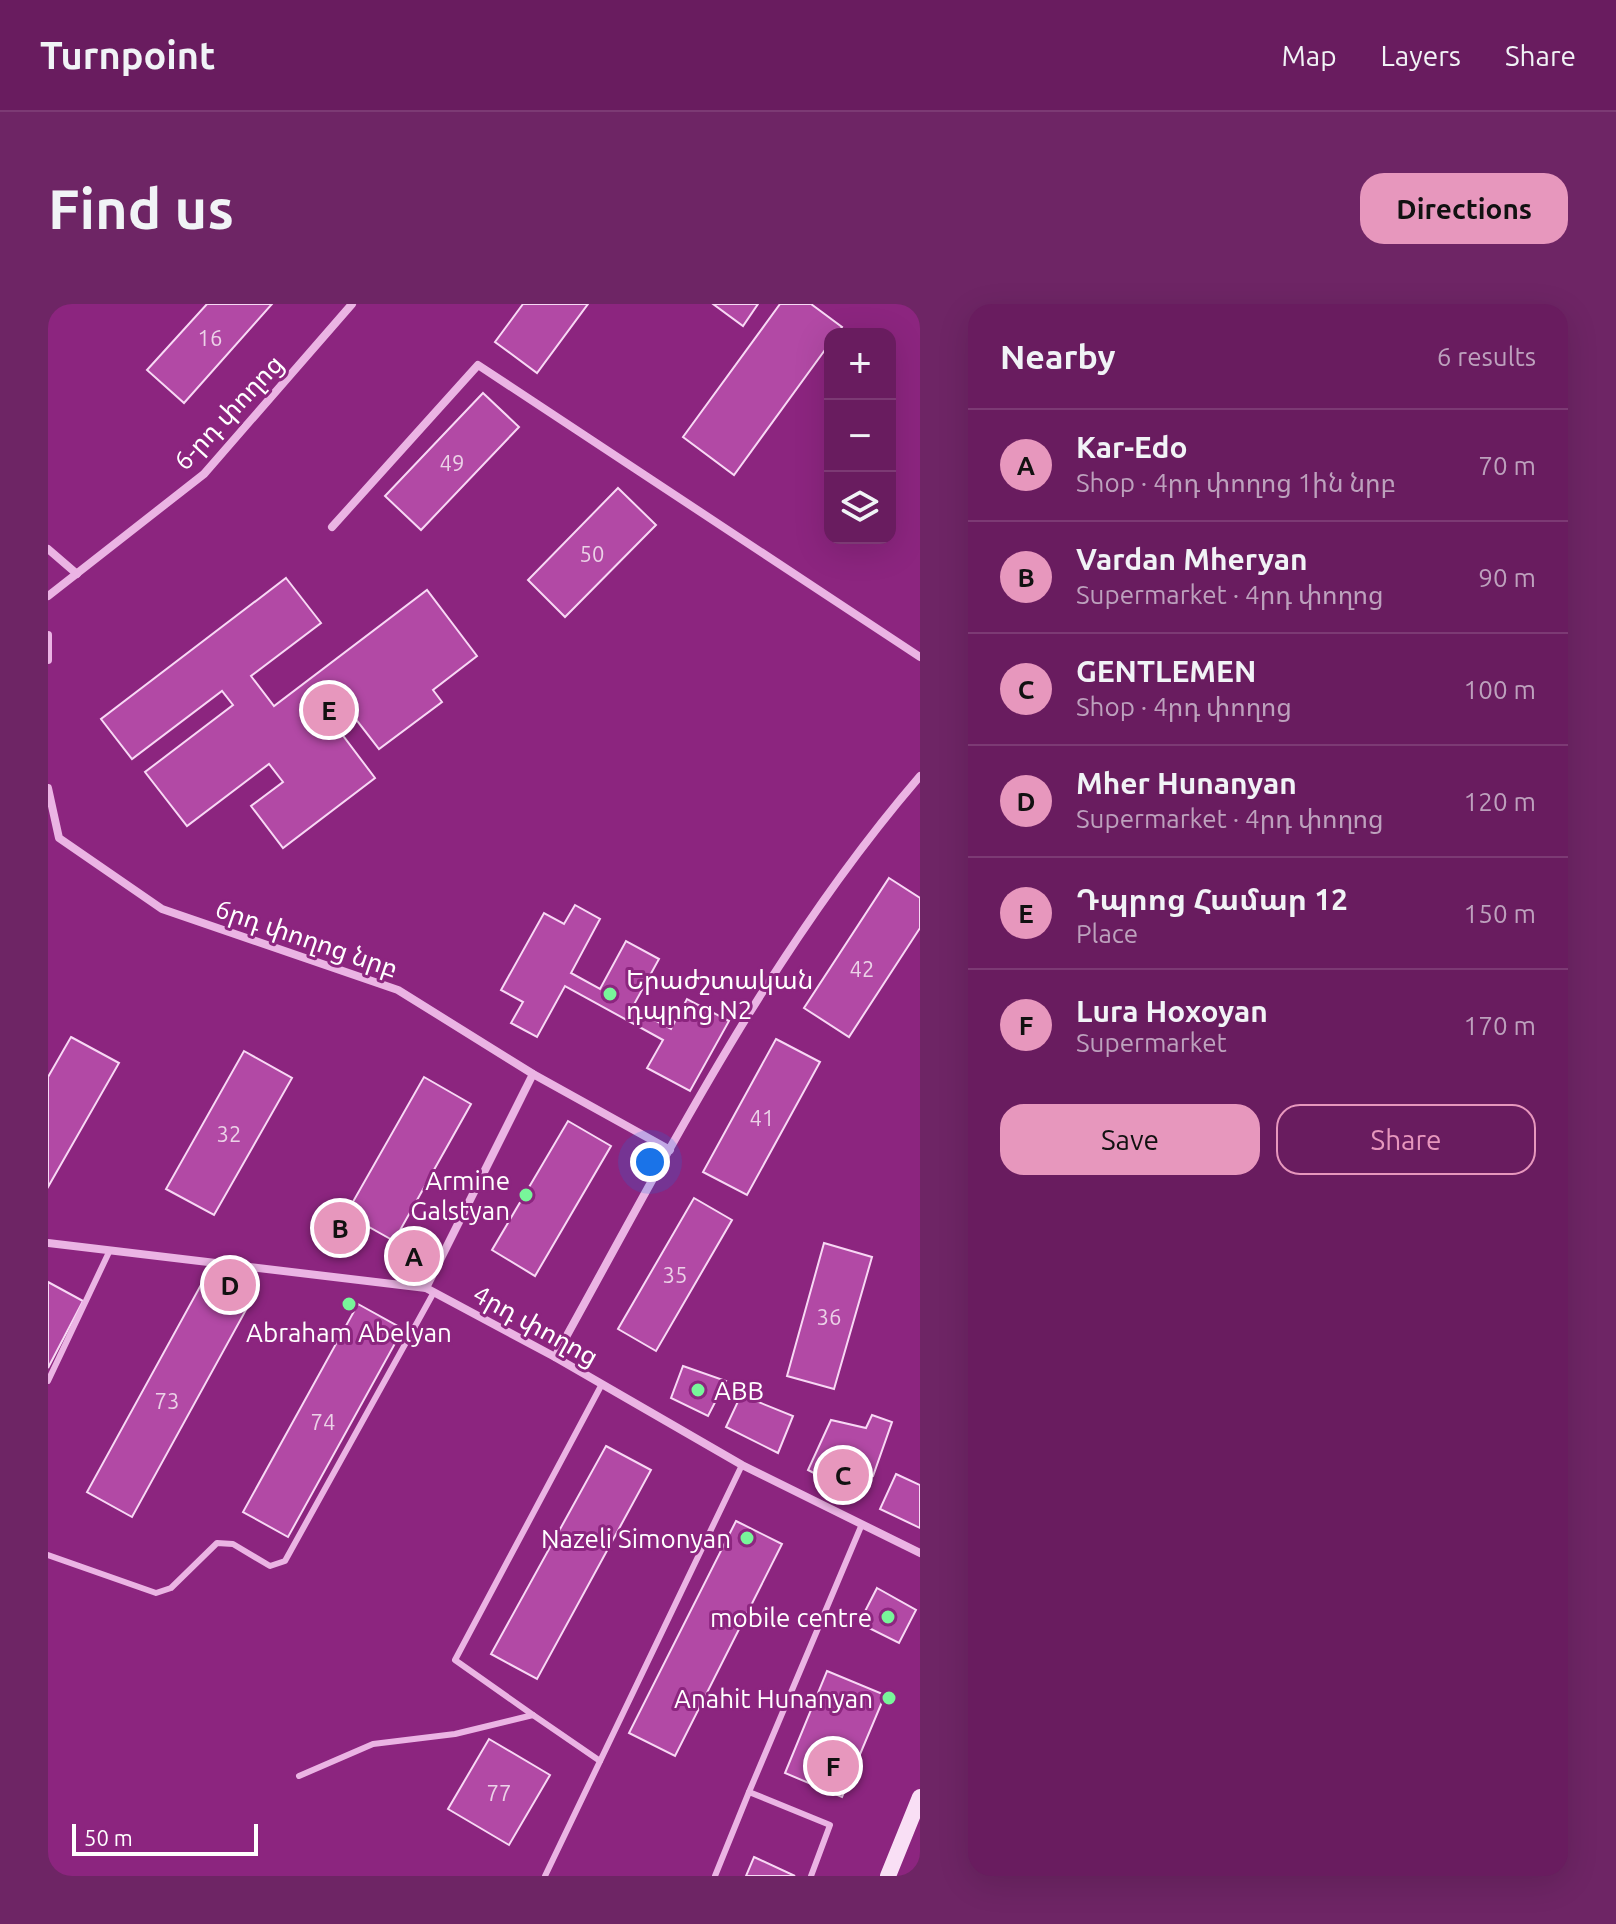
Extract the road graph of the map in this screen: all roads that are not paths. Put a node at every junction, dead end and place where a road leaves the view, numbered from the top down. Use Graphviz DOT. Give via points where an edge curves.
graph roads {
  1 [pos="352,304"];
  2 [pos="332,527"];
  3 [pos="48,549"];
  4 [pos="77,574"];
  5 [pos="48,596"];
  6 [pos="48,635"];
  7 [pos="920,657"];
  8 [pos="48,660"];
  9 [pos="920,776"];
  10 [pos="48,788"];
  11 [pos="533,1074"];
  12 [pos="670,1150"];
  13 [pos="48,1243"];
  14 [pos="110,1250"];
  15 [pos="430,1290"];
  16 [pos="555,1357"];
  17 [pos="48,1381"];
  18 [pos="602,1384"];
  19 [pos="742,1465"];
  20 [pos="862,1524"];
  21 [pos="920,1553"];
  22 [pos="48,1555"];
  23 [pos="533,1715"];
  24 [pos="600,1761"];
  25 [pos="299,1776"];
  26 [pos="749,1792"];
  27 [pos="920,1797"];
  28 [pos="545,1876"];
  29 [pos="715,1876"];
  30 [pos="811,1876"];
  31 [pos="888,1876"];
  1 -- 4 [label="street, 6-րդ փողոց" via="204,474"];
  2 -- 7 [label="street" via="478,365"];
  3 -- 4 [label="street"];
  4 -- 5 [label="street, 6-րդ փողոց"];
  6 -- 8 [label="street"];
  9 -- 12 [label="street" via="877,826 751,1006"];
  10 -- 11 [label="street, 6րդ փողոց նրբ" via="59,838 162,909 398,990"];
  11 -- 12 [label="street, 6րդ փողոց նրբ"];
  11 -- 15 [label="street"];
  12 -- 16 [label="street"];
  13 -- 14 [label="street, 4րդ փողոց"];
  14 -- 15 [label="street, 4րդ փողոց"];
  14 -- 17 [label="lane"];
  15 -- 16 [label="street, 4րդ փողոց"];
  15 -- 22 [label="lane" via="285,1561 270,1566 233,1544 217,1543 171,1588 156,1593"];
  16 -- 18 [label="street, 4րդ փողոց"];
  18 -- 19 [label="street, 4րդ փողոց"];
  18 -- 23 [label="lane" via="455,1660"];
  19 -- 20 [label="street, 4րդ փողոց"];
  19 -- 24 [label="lane"];
  20 -- 21 [label="street, 4րդ փողոց"];
  20 -- 26 [label="lane"];
  23 -- 24 [label="lane"];
  23 -- 25 [label="lane" via="480,1729 373,1744"];
  24 -- 28 [label="lane"];
  26 -- 29 [label="lane"];
  26 -- 30 [label="lane" via="830,1825"];
  27 -- 31 [label="main road"];
}
